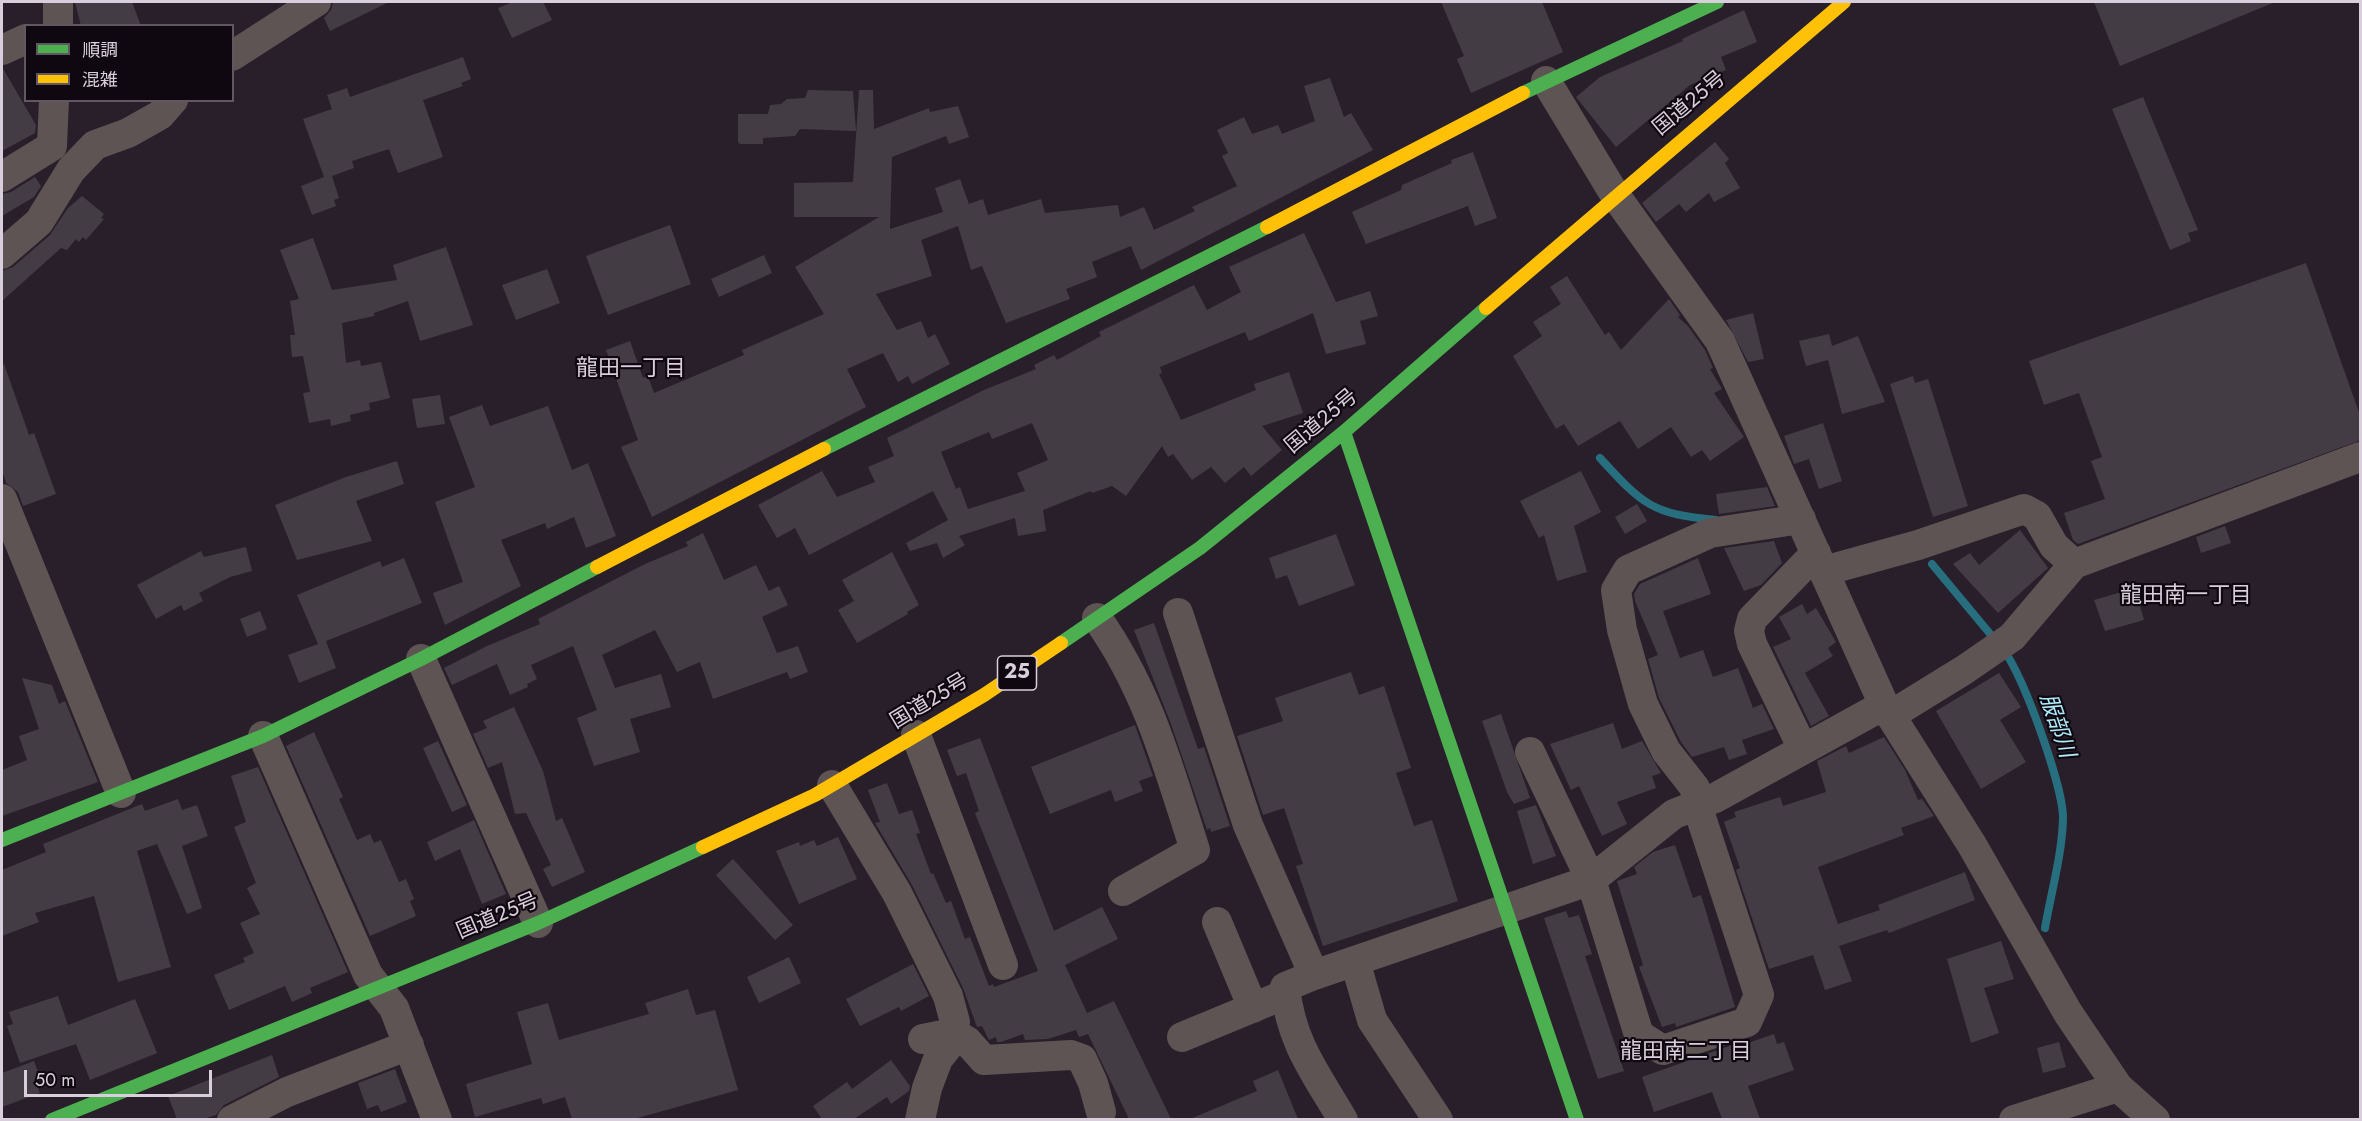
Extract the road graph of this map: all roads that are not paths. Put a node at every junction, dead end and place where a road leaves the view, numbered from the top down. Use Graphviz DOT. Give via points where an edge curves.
graph roads {
  1 [pos="58,2"];
  2 [pos="316,2"];
  3 [pos="1717,2"];
  4 [pos="1844,2"];
  5 [pos="58,24"];
  6 [pos="24,40"];
  7 [pos="2,50"];
  8 [pos="234,55"];
  9 [pos="1546,81"];
  10 [pos="54,102"];
  11 [pos="171,102"];
  12 [pos="2,177"];
  13 [pos="1615,195"];
  14 [pos="2,254"];
  15 [pos="1344,432"];
  16 [pos="2361,457"];
  17 [pos="2,499"];
  18 [pos="1801,519"];
  19 [pos="1820,562"];
  20 [pos="2074,564"];
  21 [pos="1178,614"];
  22 [pos="1096,618"];
  23 [pos="421,659"];
  24 [pos="1888,710"];
  25 [pos="916,735"];
  26 [pos="263,736"];
  27 [pos="1803,749"];
  28 [pos="1530,752"];
  29 [pos="832,784"];
  30 [pos="121,793"];
  31 [pos="1697,805"];
  32 [pos="2,840"];
  33 [pos="1591,880"];
  34 [pos="1123,891"];
  35 [pos="1506,908"];
  36 [pos="1217,922"];
  37 [pos="538,923"];
  38 [pos="1355,962"];
  39 [pos="1003,965"];
  40 [pos="1314,975"];
  41 [pos="380,989"];
  42 [pos="1286,994"];
  43 [pos="1253,1008"];
  44 [pos="953,1033"];
  45 [pos="1182,1037"];
  46 [pos="923,1039"];
  47 [pos="409,1045"];
  48 [pos="2107,1089"];
  49 [pos="1101,1112"];
  50 [pos="52,1119"];
  51 [pos="232,1119"];
  52 [pos="437,1119"];
  53 [pos="920,1119"];
  54 [pos="1344,1119"];
  55 [pos="1438,1119"];
  56 [pos="1577,1119"];
  57 [pos="2014,1119"];
  58 [pos="2155,1119"];
  1 -- 5 [label="street"];
  2 -- 8 [label="street"];
  3 -- 9 [label="main road"];
  4 -- 13 [label="main road, 国道25号 / 25"];
  6 -- 7 [label="street"];
  9 -- 13 [label="street"];
  9 -- 23 [label="main road"];
  10 -- 12 [label="street" via="52,146"];
  11 -- 14 [label="street" via="160,116 95,145 71,170 39,222"];
  13 -- 15 [label="main road, 国道25号 / 25"];
  13 -- 18 [label="street" via="1720,341"];
  15 -- 22 [label="main road, 国道25号 / 25" via="1200,548"];
  15 -- 35 [label="main road"];
  16 -- 20 [label="street"];
  17 -- 30 [label="street"];
  18 -- 19 [label="street"];
  18 -- 31 [label="street" via="1710,534 1628,570 1616,590 1622,630 1643,704 1666,751 1695,788"];
  19 -- 20 [label="street" via="1918,545 2024,509 2037,516 2054,546"];
  19 -- 24 [label="street"];
  19 -- 27 [label="street" via="1752,619 1749,631"];
  20 -- 24 [label="street" via="2012,637 1964,670"];
  21 -- 40 [label="street" via="1248,825"];
  22 -- 25 [label="main road, 国道25号 / 25" via="984,695"];
  22 -- 34 [label="street" via="1119,650 1152,717 1195,850"];
  23 -- 26 [label="main road"];
  23 -- 37 [label="street"];
  24 -- 27 [label="street"];
  24 -- 48 [label="street" via="1972,845"];
  25 -- 29 [label="main road, 国道25号 / 25"];
  25 -- 39 [label="street"];
  26 -- 30 [label="main road"];
  26 -- 41 [label="street" via="368,975"];
  27 -- 31 [label="street"];
  28 -- 33 [label="street"];
  29 -- 37 [label="main road, 国道25号 / 25"];
  29 -- 44 [label="street" via="897,893 948,996 955,1022"];
  30 -- 32 [label="main road"];
  31 -- 33 [label="street" via="1674,814"];
  31 -- 33 [label="street" via="1759,995 1747,1022 1663,1050 1639,1035"];
  33 -- 35 [label="street"];
  35 -- 38 [label="street"];
  35 -- 56 [label="main road"];
  36 -- 43 [label="street"];
  37 -- 41 [label="main road, 国道25号 / 25"];
  38 -- 40 [label="street"];
  38 -- 55 [label="street" via="1372,1020"];
  40 -- 42 [label="street" via="1285,987"];
  41 -- 47 [label="street" via="394,1008"];
  41 -- 50 [label="main road, 国道25号 / 25"];
  42 -- 43 [label="street"];
  42 -- 54 [label="street" via="1299,1045"];
  43 -- 45 [label="street"];
  44 -- 46 [label="street"];
  44 -- 49 [label="street" via="967,1041 984,1060 1071,1055 1082,1059"];
  44 -- 53 [label="street" via="931,1078"];
  47 -- 51 [label="street" via="286,1092"];
  47 -- 52 [label="street"];
  48 -- 57 [label="street"];
  48 -- 58 [label="street"];
}
